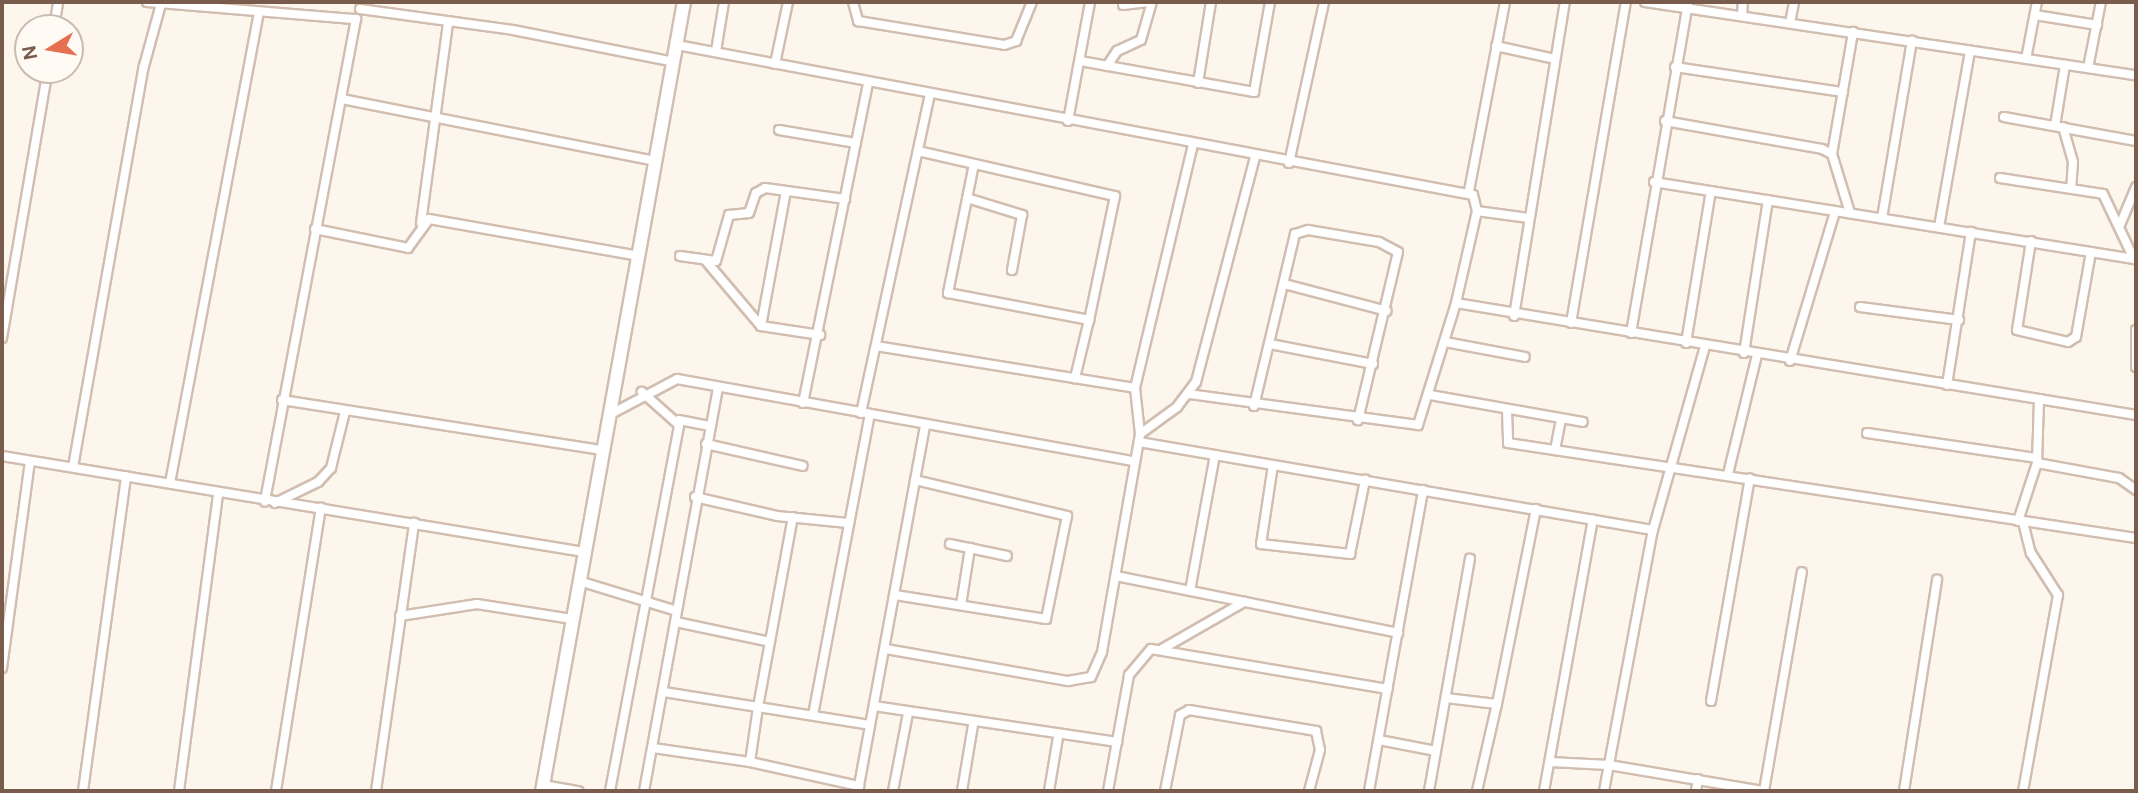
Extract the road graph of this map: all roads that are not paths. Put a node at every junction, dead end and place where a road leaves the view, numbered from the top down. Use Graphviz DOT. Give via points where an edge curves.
graph roads {
  1 [pos="147,2"];
  2 [pos="684,2"];
  3 [pos="724,2"];
  4 [pos="788,2"];
  5 [pos="853,2"];
  6 [pos="1032,2"];
  7 [pos="1090,2"];
  8 [pos="1146,2"];
  9 [pos="1152,2"];
  10 [pos="1211,2"];
  11 [pos="1270,2"];
  12 [pos="1324,2"];
  13 [pos="1505,2"];
  14 [pos="1565,2"];
  15 [pos="1626,2"];
  16 [pos="1645,2"];
  17 [pos="1743,2"];
  18 [pos="1794,2"];
  19 [pos="2037,2"];
  20 [pos="2101,2"];
  21 [pos="202,3"];
  22 [pos="161,4"];
  23 [pos="1123,5"];
  24 [pos="1687,5"];
  25 [pos="361,6"];
  26 [pos="259,13"];
  27 [pos="1742,15"];
  28 [pos="2035,15"];
  29 [pos="356,19"];
  30 [pos="448,22"];
  31 [pos="1790,23"];
  32 [pos="2097,25"];
  33 [pos="1853,32"];
  34 [pos="1912,41"];
  35 [pos="677,45"];
  36 [pos="1496,46"];
  37 [pos="716,51"];
  38 [pos="1970,51"];
  39 [pos="1555,59"];
  40 [pos="2026,59"];
  41 [pos="1080,61"];
  42 [pos="674,62"];
  43 [pos="775,64"];
  44 [pos="2064,65"];
  45 [pos="1107,66"];
  46 [pos="1675,68"];
  47 [pos="2088,68"];
  48 [pos="2136,75"];
  49 [pos="1198,83"];
  50 [pos="46,84"];
  51 [pos="868,84"];
  52 [pos="1843,93"];
  53 [pos="930,95"];
  54 [pos="342,99"];
  55 [pos="435,117"];
  56 [pos="2004,117"];
  57 [pos="1068,121"];
  58 [pos="1665,121"];
  59 [pos="2059,126"];
  60 [pos="779,130"];
  61 [pos="2136,141"];
  62 [pos="856,144"];
  63 [pos="1193,145"];
  64 [pos="918,151"];
  65 [pos="1832,154"];
  66 [pos="1255,157"];
  67 [pos="656,160"];
  68 [pos="1289,163"];
  69 [pos="974,164"];
  70 [pos="2000,178"];
  71 [pos="1654,182"];
  72 [pos="2136,187"];
  73 [pos="2071,188"];
  74 [pos="786,191"];
  75 [pos="1469,191"];
  76 [pos="1711,191"];
  77 [pos="967,198"];
  78 [pos="845,200"];
  79 [pos="1768,201"];
  80 [pos="1477,211"];
  81 [pos="1835,212"];
  82 [pos="1850,213"];
  83 [pos="1529,218"];
  84 [pos="1882,218"];
  85 [pos="421,223"];
  86 [pos="2120,225"];
  87 [pos="1939,227"];
  88 [pos="315,229"];
  89 [pos="1970,232"];
  90 [pos="2031,242"];
  91 [pos="2091,252"];
  92 [pos="638,256"];
  93 [pos="680,256"];
  94 [pos="2135,259"];
  95 [pos="706,261"];
  96 [pos="1012,270"];
  97 [pos="1284,284"];
  98 [pos="1456,303"];
  99 [pos="1860,307"];
  100 [pos="1387,311"];
  101 [pos="1514,316"];
  102 [pos="1089,320"];
  103 [pos="1959,320"];
  104 [pos="1571,323"];
  105 [pos="761,326"];
  106 [pos="2136,330"];
  107 [pos="1631,333"];
  108 [pos="820,335"];
  109 [pos="2,338"];
  110 [pos="1445,342"];
  111 [pos="1686,343"];
  112 [pos="1270,344"];
  113 [pos="876,346"];
  114 [pos="1705,346"];
  115 [pos="1744,353"];
  116 [pos="1757,355"];
  117 [pos="1525,357"];
  118 [pos="1790,361"];
  119 [pos="1373,364"];
  120 [pos="2136,367"];
  121 [pos="1075,378"];
  122 [pos="1947,385"];
  123 [pos="718,387"];
  124 [pos="1135,388"];
  125 [pos="642,392"];
  126 [pos="1190,394"];
  127 [pos="1430,395"];
  128 [pos="2039,399"];
  129 [pos="282,400"];
  130 [pos="803,404"];
  131 [pos="1254,406"];
  132 [pos="1507,410"];
  133 [pos="345,412"];
  134 [pos="865,413"];
  135 [pos="2136,415"];
  136 [pos="608,416"];
  137 [pos="1561,419"];
  138 [pos="678,420"];
  139 [pos="1359,420"];
  140 [pos="1583,422"];
  141 [pos="925,425"];
  142 [pos="710,426"];
  143 [pos="1867,433"];
  144 [pos="1140,438"];
  145 [pos="706,444"];
  146 [pos="602,450"];
  147 [pos="1555,450"];
  148 [pos="1215,455"];
  149 [pos="2,456"];
  150 [pos="1135,461"];
  151 [pos="2037,461"];
  152 [pos="30,462"];
  153 [pos="1669,464"];
  154 [pos="1273,465"];
  155 [pos="803,466"];
  156 [pos="73,467"];
  157 [pos="1728,474"];
  158 [pos="126,476"];
  159 [pos="1750,478"];
  160 [pos="915,480"];
  161 [pos="1365,480"];
  162 [pos="170,484"];
  163 [pos="1423,490"];
  164 [pos="2136,491"];
  165 [pos="218,494"];
  166 [pos="695,497"];
  167 [pos="265,502"];
  168 [pos="275,503"];
  169 [pos="321,509"];
  170 [pos="1536,509"];
  171 [pos="793,517"];
  172 [pos="1593,519"];
  173 [pos="2021,522"];
  174 [pos="414,523"];
  175 [pos="848,523"];
  176 [pos="1653,530"];
  177 [pos="2136,538"];
  178 [pos="950,544"];
  179 [pos="970,548"];
  180 [pos="584,552"];
  181 [pos="1007,556"];
  182 [pos="1470,559"];
  183 [pos="1802,572"];
  184 [pos="1116,576"];
  185 [pos="1937,580"];
  186 [pos="579,581"];
  187 [pos="1190,591"];
  188 [pos="895,594"];
  189 [pos="646,600"];
  190 [pos="1244,602"];
  191 [pos="961,606"];
  192 [pos="677,611"];
  193 [pos="400,616"];
  194 [pos="572,619"];
  195 [pos="676,622"];
  196 [pos="1398,633"];
  197 [pos="770,642"];
  198 [pos="886,649"];
  199 [pos="1162,649"];
  200 [pos="2,668"];
  201 [pos="1388,689"];
  202 [pos="664,692"];
  203 [pos="1446,698"];
  204 [pos="1711,701"];
  205 [pos="1497,704"];
  206 [pos="874,706"];
  207 [pos="758,707"];
  208 [pos="908,713"];
  209 [pos="813,715"];
  210 [pos="870,725"];
  211 [pos="972,725"];
  212 [pos="1058,737"];
  213 [pos="1379,740"];
  214 [pos="1117,742"];
  215 [pos="653,748"];
  216 [pos="1436,751"];
  217 [pos="750,762"];
  218 [pos="1550,762"];
  219 [pos="1609,765"];
  220 [pos="1698,779"];
  221 [pos="543,788"];
  222 [pos="858,790"];
  223 [pos="83,791"];
  224 [pos="179,791"];
  225 [pos="276,791"];
  226 [pos="376,791"];
  227 [pos="578,791"];
  228 [pos="610,791"];
  229 [pos="644,791"];
  230 [pos="893,791"];
  231 [pos="962,791"];
  232 [pos="1049,791"];
  233 [pos="1108,791"];
  234 [pos="1164,791"];
  235 [pos="1309,791"];
  236 [pos="1369,791"];
  237 [pos="1429,791"];
  238 [pos="1477,791"];
  239 [pos="1544,791"];
  240 [pos="1604,791"];
  241 [pos="1696,791"];
  242 [pos="1763,791"];
  243 [pos="1904,791"];
  244 [pos="2024,791"];
  1 -- 22 [label="street"];
  2 -- 35 [label="street"];
  3 -- 37 [label="street"];
  4 -- 43 [label="street"];
  5 -- 6 [label="street" via="858,21 1004,45 1016,41"];
  7 -- 41 [label="street"];
  8 -- 23 [label="street"];
  9 -- 45 [label="street" via="1141,40 1117,51"];
  10 -- 49 [label="street"];
  11 -- 49 [label="street" via="1254,92"];
  12 -- 68 [label="street"];
  13 -- 36 [label="street"];
  14 -- 39 [label="street"];
  15 -- 104 [label="street"];
  16 -- 24 [label="street"];
  17 -- 27 [label="street"];
  18 -- 31 [label="street"];
  19 -- 28 [label="street"];
  20 -- 32 [label="street"];
  21 -- 22 [label="street"];
  21 -- 26 [label="street"];
  22 -- 156 [label="street" via="144,66"];
  24 -- 27 [label="street"];
  24 -- 46 [label="street"];
  25 -- 29 [label="street"];
  25 -- 30 [label="street"];
  26 -- 29 [label="street"];
  26 -- 162 [label="street"];
  27 -- 31 [label="street"];
  28 -- 32 [label="street"];
  28 -- 40 [label="street"];
  29 -- 54 [label="street"];
  30 -- 42 [label="street"];
  30 -- 55 [label="street"];
  31 -- 33 [label="street"];
  32 -- 47 [label="street"];
  33 -- 34 [label="street"];
  33 -- 52 [label="street"];
  34 -- 38 [label="street"];
  34 -- 84 [label="street"];
  35 -- 37 [label="street"];
  35 -- 42 [label="street"];
  36 -- 39 [label="street"];
  36 -- 75 [label="street"];
  37 -- 43 [label="street"];
  38 -- 40 [label="street"];
  38 -- 87 [label="street"];
  39 -- 83 [label="street"];
  40 -- 44 [label="street"];
  41 -- 45 [label="street"];
  41 -- 57 [label="street"];
  42 -- 67 [label="street"];
  43 -- 51 [label="street"];
  44 -- 47 [label="street"];
  44 -- 59 [label="street"];
  45 -- 49 [label="street"];
  46 -- 52 [label="street"];
  46 -- 58 [label="street"];
  47 -- 48 [label="street"];
  50 -- 109 [label="street"];
  51 -- 53 [label="street"];
  51 -- 62 [label="street"];
  52 -- 65 [label="street"];
  53 -- 57 [label="street"];
  53 -- 64 [label="street"];
  54 -- 55 [label="street"];
  54 -- 88 [label="street"];
  55 -- 67 [label="street"];
  55 -- 85 [label="street"];
  56 -- 59 [label="street"];
  57 -- 63 [label="street"];
  58 -- 65 [label="street"];
  58 -- 71 [label="street"];
  59 -- 61 [label="street"];
  59 -- 73 [label="street" via="2073,162"];
  60 -- 62 [label="street"];
  62 -- 78 [label="street"];
  63 -- 66 [label="street"];
  63 -- 124 [label="street"];
  64 -- 69 [label="street"];
  64 -- 113 [label="street"];
  65 -- 82 [label="street"];
  66 -- 68 [label="street"];
  66 -- 126 [label="street"];
  67 -- 92 [label="street"];
  68 -- 75 [label="street"];
  69 -- 77 [label="street"];
  69 -- 102 [label="street" via="1115,197"];
  70 -- 73 [label="street"];
  71 -- 76 [label="street"];
  71 -- 107 [label="street"];
  72 -- 86 [label="street"];
  73 -- 86 [label="street" via="2103,194"];
  74 -- 78 [label="street"];
  74 -- 95 [label="street" via="765,188 756,192 749,213 732,213 718,259"];
  74 -- 105 [label="street"];
  75 -- 80 [label="street"];
  76 -- 79 [label="street"];
  76 -- 111 [label="street"];
  77 -- 96 [label="street" via="1022,215"];
  77 -- 102 [label="street" via="948,293"];
  78 -- 108 [label="street"];
  79 -- 81 [label="street"];
  79 -- 115 [label="street"];
  80 -- 83 [label="street"];
  80 -- 98 [label="street"];
  81 -- 82 [label="street"];
  81 -- 118 [label="street"];
  82 -- 84 [label="street"];
  83 -- 101 [label="street"];
  84 -- 87 [label="street"];
  85 -- 88 [label="street" via="408,248"];
  85 -- 92 [label="street"];
  86 -- 94 [label="street"];
  87 -- 89 [label="street"];
  88 -- 129 [label="street"];
  89 -- 90 [label="street"];
  89 -- 103 [label="street"];
  90 -- 91 [label="street"];
  90 -- 91 [label="street" via="2017,330 2068,342 2076,337"];
  91 -- 94 [label="street"];
  92 -- 136 [label="street"];
  93 -- 95 [label="street"];
  95 -- 105 [label="street"];
  97 -- 100 [label="street"];
  97 -- 100 [label="street" via="1301,230 1379,242 1400,261"];
  97 -- 112 [label="street"];
  98 -- 101 [label="street"];
  98 -- 110 [label="street"];
  99 -- 103 [label="street"];
  100 -- 119 [label="street"];
  101 -- 104 [label="street"];
  102 -- 121 [label="street"];
  103 -- 122 [label="street"];
  104 -- 107 [label="street"];
  105 -- 108 [label="street"];
  106 -- 120 [label="street"];
  107 -- 111 [label="street"];
  108 -- 130 [label="street"];
  110 -- 117 [label="street"];
  110 -- 127 [label="street"];
  111 -- 114 [label="street"];
  112 -- 119 [label="street"];
  112 -- 131 [label="street"];
  113 -- 121 [label="street"];
  113 -- 134 [label="street"];
  114 -- 115 [label="street"];
  114 -- 153 [label="street"];
  115 -- 116 [label="street"];
  116 -- 118 [label="street"];
  116 -- 157 [label="street"];
  118 -- 122 [label="street"];
  119 -- 139 [label="street"];
  121 -- 124 [label="street"];
  122 -- 128 [label="street"];
  123 -- 125 [label="street" via="677,379"];
  123 -- 130 [label="street"];
  123 -- 142 [label="street"];
  124 -- 144 [label="street"];
  125 -- 136 [label="street"];
  125 -- 138 [label="street"];
  126 -- 131 [label="street"];
  126 -- 144 [label="street"];
  127 -- 132 [label="street"];
  127 -- 139 [label="street" via="1418,425"];
  128 -- 135 [label="street"];
  128 -- 151 [label="street"];
  129 -- 133 [label="street"];
  129 -- 167 [label="street"];
  130 -- 134 [label="street"];
  131 -- 139 [label="street"];
  132 -- 137 [label="street"];
  132 -- 147 [label="street" via="1503,440"];
  133 -- 146 [label="street"];
  133 -- 168 [label="street" via="331,468 318,482"];
  134 -- 141 [label="street"];
  134 -- 175 [label="street"];
  136 -- 146 [label="street"];
  137 -- 140 [label="street"];
  137 -- 147 [label="street"];
  138 -- 142 [label="street"];
  138 -- 189 [label="street"];
  141 -- 150 [label="street"];
  141 -- 160 [label="street"];
  142 -- 145 [label="street"];
  143 -- 151 [label="street"];
  144 -- 148 [label="street"];
  144 -- 150 [label="street"];
  145 -- 155 [label="street"];
  145 -- 166 [label="street"];
  146 -- 180 [label="street"];
  147 -- 153 [label="street"];
  148 -- 154 [label="street"];
  148 -- 187 [label="street"];
  149 -- 152 [label="street"];
  150 -- 184 [label="street"];
  151 -- 164 [label="street" via="2119,478"];
  151 -- 173 [label="street"];
  152 -- 156 [label="street"];
  152 -- 200 [label="street"];
  153 -- 157 [label="street"];
  153 -- 176 [label="street"];
  154 -- 161 [label="street"];
  154 -- 161 [label="street" via="1261,544 1350,554"];
  156 -- 158 [label="street"];
  157 -- 159 [label="street"];
  158 -- 162 [label="street"];
  158 -- 223 [label="street"];
  159 -- 173 [label="street"];
  159 -- 204 [label="street"];
  160 -- 188 [label="street"];
  160 -- 191 [label="street" via="1067,513 1046,619"];
  161 -- 163 [label="street"];
  162 -- 165 [label="street"];
  163 -- 170 [label="street"];
  163 -- 196 [label="street"];
  165 -- 167 [label="street"];
  165 -- 224 [label="street"];
  166 -- 171 [label="street"];
  166 -- 192 [label="street"];
  167 -- 168 [label="street"];
  168 -- 169 [label="street"];
  169 -- 174 [label="street"];
  169 -- 225 [label="street"];
  170 -- 172 [label="street"];
  170 -- 205 [label="street"];
  171 -- 175 [label="street"];
  171 -- 197 [label="street"];
  172 -- 176 [label="street"];
  172 -- 218 [label="street"];
  173 -- 177 [label="street"];
  173 -- 244 [label="street" via="2031,552 2058,589"];
  174 -- 180 [label="street"];
  174 -- 193 [label="street"];
  175 -- 209 [label="street"];
  176 -- 219 [label="street"];
  178 -- 179 [label="street"];
  179 -- 181 [label="street"];
  179 -- 191 [label="street"];
  180 -- 186 [label="street"];
  182 -- 203 [label="street"];
  183 -- 242 [label="street"];
  184 -- 187 [label="street"];
  184 -- 198 [label="street" via="1102,652 1084,681"];
  185 -- 243 [label="street"];
  186 -- 189 [label="street"];
  186 -- 194 [label="street"];
  187 -- 190 [label="street"];
  188 -- 191 [label="street"];
  188 -- 198 [label="street"];
  189 -- 192 [label="street"];
  189 -- 228 [label="street"];
  190 -- 196 [label="street"];
  190 -- 199 [label="street"];
  192 -- 195 [label="street"];
  193 -- 194 [label="street" via="478,604"];
  193 -- 226 [label="street"];
  194 -- 221 [label="street"];
  195 -- 197 [label="street"];
  195 -- 202 [label="street"];
  196 -- 201 [label="street"];
  197 -- 207 [label="street"];
  198 -- 206 [label="street"];
  199 -- 201 [label="street"];
  199 -- 214 [label="street" via="1135,662"];
  201 -- 213 [label="street"];
  202 -- 207 [label="street"];
  202 -- 215 [label="street"];
  203 -- 205 [label="street"];
  203 -- 216 [label="street"];
  205 -- 238 [label="street"];
  206 -- 208 [label="street"];
  206 -- 210 [label="street"];
  207 -- 209 [label="street"];
  207 -- 217 [label="street"];
  208 -- 211 [label="street"];
  208 -- 230 [label="street"];
  209 -- 210 [label="street"];
  210 -- 222 [label="street"];
  211 -- 212 [label="street"];
  211 -- 231 [label="street"];
  212 -- 214 [label="street"];
  212 -- 232 [label="street"];
  213 -- 216 [label="street"];
  213 -- 236 [label="street"];
  214 -- 233 [label="street"];
  215 -- 217 [label="street"];
  215 -- 229 [label="street"];
  216 -- 237 [label="street"];
  217 -- 222 [label="street"];
  218 -- 219 [label="street"];
  218 -- 239 [label="street"];
  219 -- 220 [label="street"];
  219 -- 240 [label="street"];
  220 -- 241 [label="street"];
  220 -- 242 [label="street"];
  221 -- 227 [label="street"];
  234 -- 235 [label="street" via="1180,715 1189,710 1316,731 1320,750"];
}
